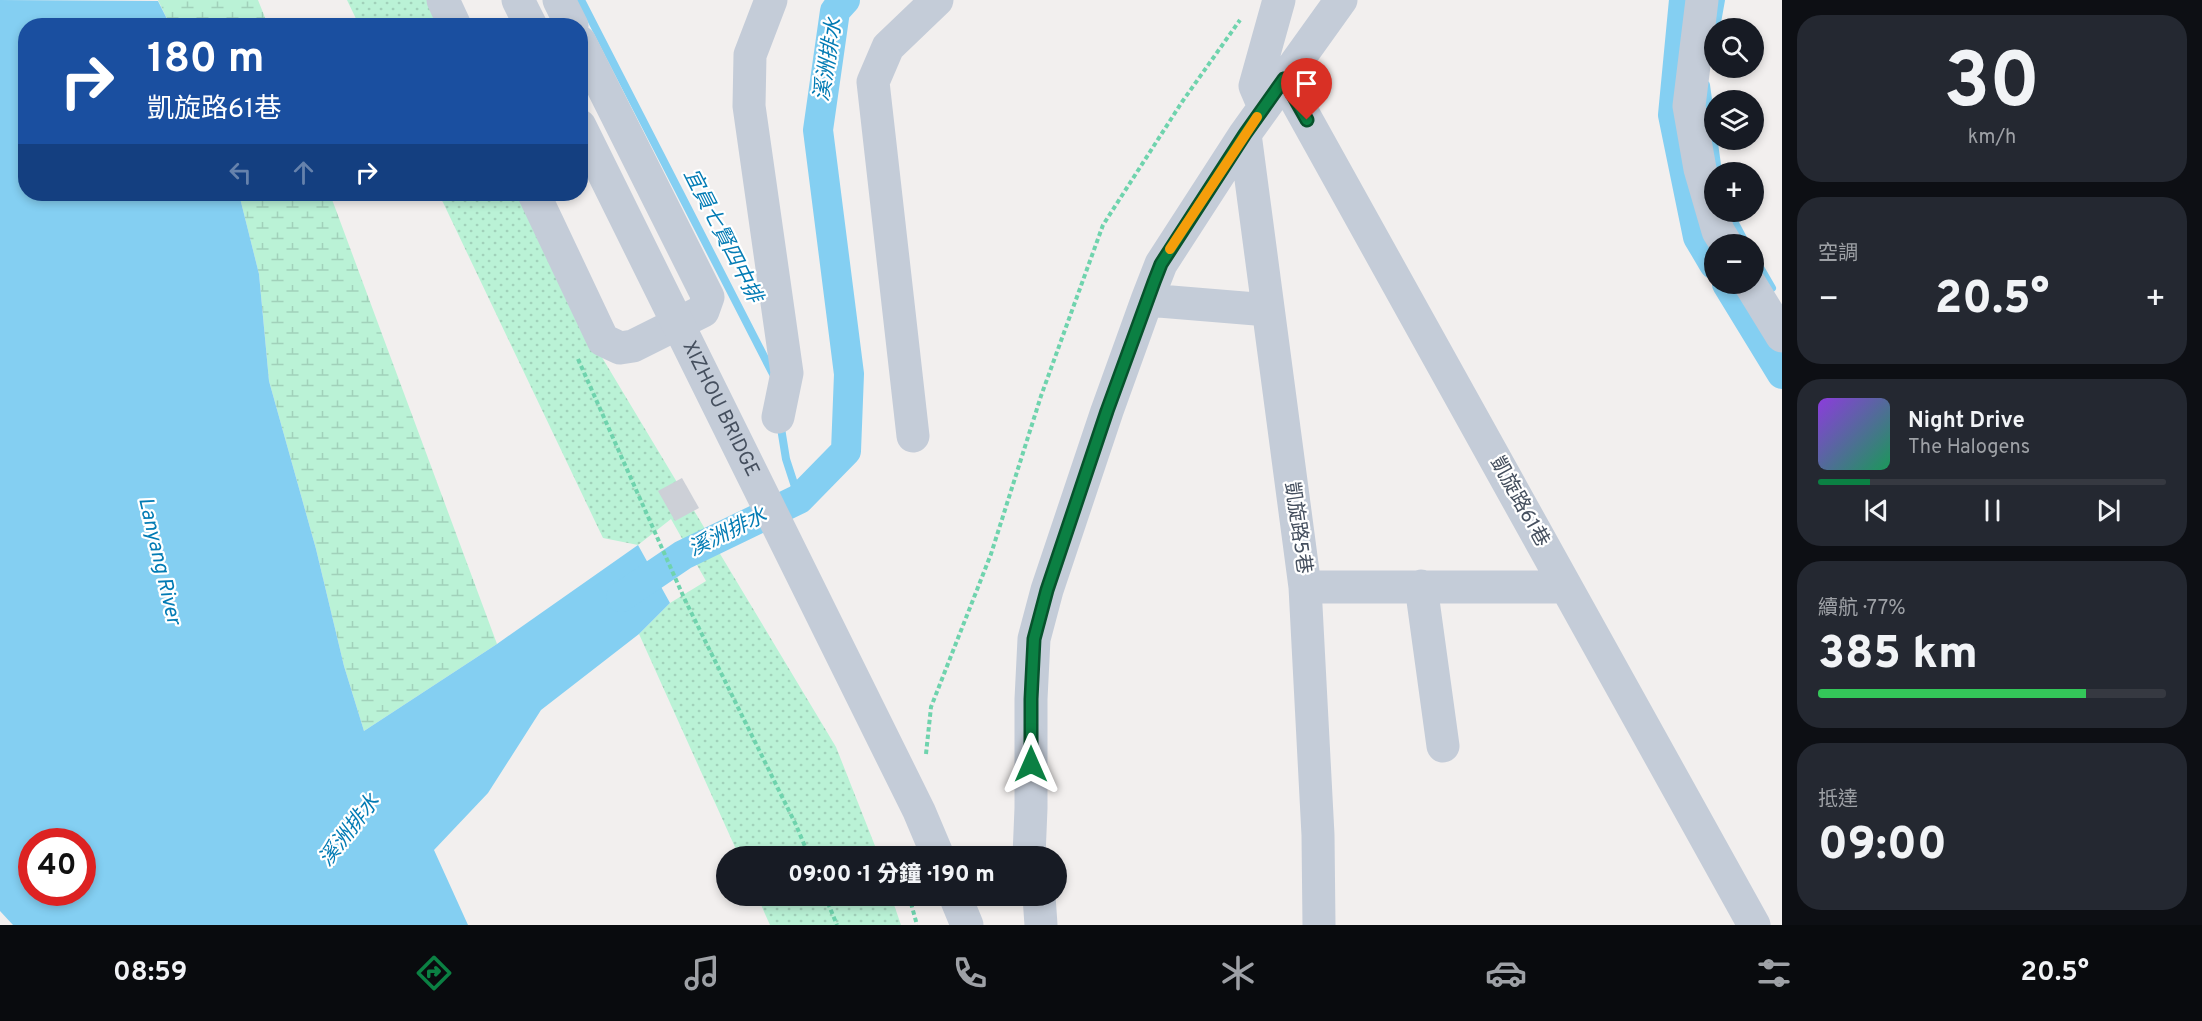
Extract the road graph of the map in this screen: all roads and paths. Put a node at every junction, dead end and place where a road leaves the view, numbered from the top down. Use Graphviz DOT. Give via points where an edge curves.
graph roads {
  1 [pos="444,0"];
  2 [pos="518,0"];
  3 [pos="559,0"];
  4 [pos="771,0"];
  5 [pos="937,0"];
  6 [pos="1279,0"];
  7 [pos="1341,0"];
  8 [pos="1702,0"];
  9 [pos="452,18"];
  10 [pos="527,18"];
  11 [pos="568,18"];
  12 [pos="1241,19"];
  13 [pos="588,58"];
  14 [pos="1284,79"];
  15 [pos="1264,107"];
  16 [pos="1245,134"];
  17 [pos="588,142"];
  18 [pos="537,201"];
  19 [pos="1720,234"];
  20 [pos="1756,294"];
  21 [pos="1147,300"];
  22 [pos="1268,310"];
  23 [pos="1782,336"];
  24 [pos="577,357"];
  25 [pos="778,417"];
  26 [pos="913,436"];
  27 [pos="1421,586"];
  28 [pos="1305,587"];
  29 [pos="1566,588"];
  30 [pos="1443,746"];
  31 [pos="924,765"];
  32 [pos="1031,808"];
  33 [pos="805,846"];
  34 [pos="934,846"];
  35 [pos="1029,846"];
  36 [pos="1034,846"];
  37 [pos="829,906"];
  38 [pos="912,906"];
  39 [pos="959,906"];
  40 [pos="1027,906"];
  41 [pos="1040,906"];
  42 [pos="837,925"];
  43 [pos="917,925"];
  44 [pos="968,925"];
  45 [pos="1026,925"];
  46 [pos="1041,925"];
  47 [pos="1319,925"];
  48 [pos="1754,925"];
  1 -- 9 [label="street"];
  2 -- 10 [label="street"];
  3 -- 11 [label="street"];
  4 -- 25 [label="street" via="750,55 749,106 787,373"];
  5 -- 26 [label="street" via="888,47 873,82"];
  6 -- 15 [label="street" via="1255,86"];
  7 -- 14 [label="street"];
  8 -- 19 [label="street" via="1689,106 1700,169"];
  12 -- 31 [label="path" via="1102,225 1041,396 991,554 931,707"];
  13 -- 18 [label="street" via="708,297 703,311 633,346 620,348 603,340"];
  14 -- 15 [label="street"];
  14 -- 29 [label="street, 凱旋路61巷"];
  15 -- 16 [label="street"];
  16 -- 21 [label="street" via="1161,264"];
  16 -- 22 [label="street, 凱旋路5巷"];
  17 -- 34 [label="street, XIZHOU BRIDGE, bridge"];
  20 -- 23 [label="street"];
  21 -- 22 [label="street"];
  21 -- 32 [label="street" via="1047,590 1034,639"];
  22 -- 28 [label="street, 凱旋路5巷"];
  24 -- 33 [label="path" via="685,600"];
  27 -- 28 [label="street"];
  27 -- 29 [label="street"];
  27 -- 30 [label="street"];
  28 -- 47 [label="street, 凱旋路5巷"];
  29 -- 48 [label="street, 凱旋路61巷"];
  32 -- 35 [label="street"];
  32 -- 36 [label="street"];
  37 -- 42 [label="path"];
  38 -- 43 [label="path"];
  39 -- 44 [label="street"];
  40 -- 45 [label="street"];
  41 -- 46 [label="street"];
}
